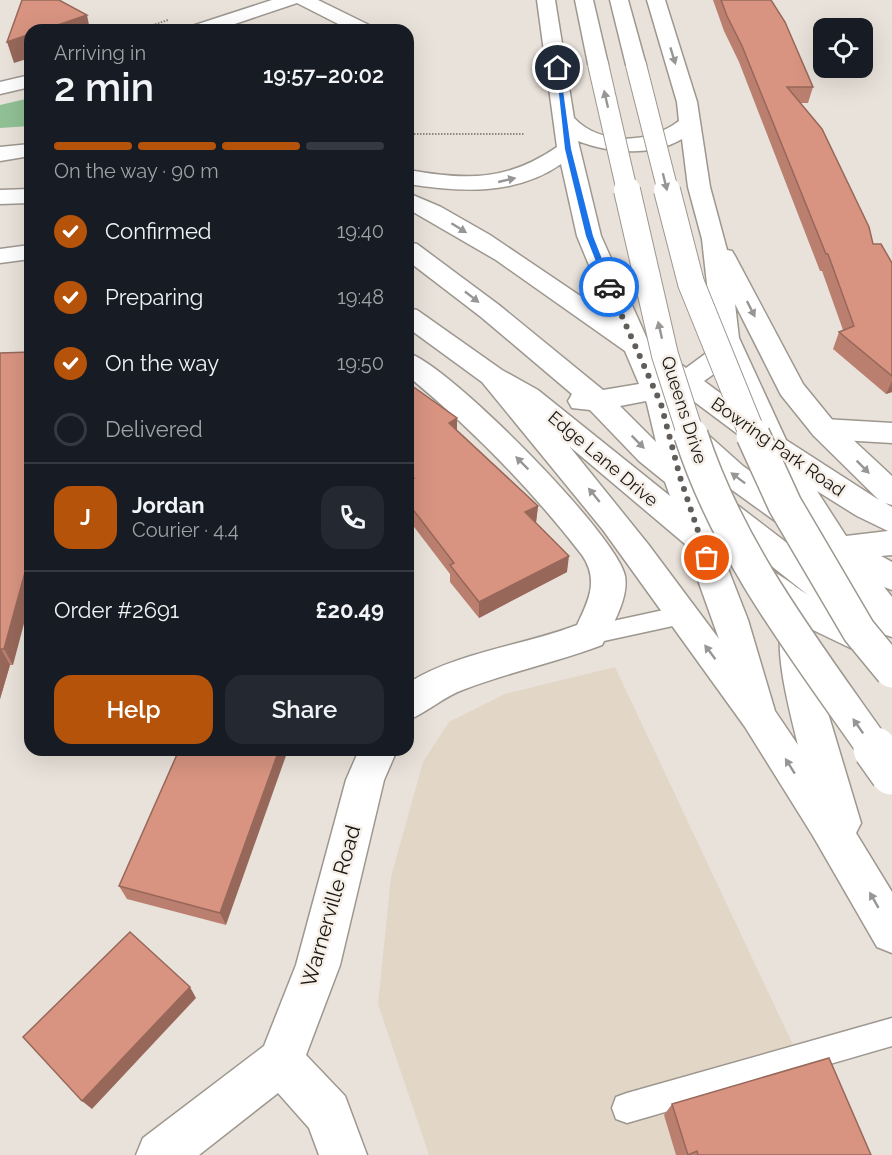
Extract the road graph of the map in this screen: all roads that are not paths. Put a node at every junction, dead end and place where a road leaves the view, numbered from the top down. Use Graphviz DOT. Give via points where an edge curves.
graph roads {
  1 [pos="290,0"];
  2 [pos="304,0"];
  3 [pos="546,0"];
  4 [pos="584,0"];
  5 [pos="619,0"];
  6 [pos="656,0"];
  7 [pos="217,24"];
  8 [pos="352,24"];
  9 [pos="24,82"];
  10 [pos="0,88"];
  11 [pos="563,119"];
  12 [pos="690,123"];
  13 [pos="568,149"];
  14 [pos="24,151"];
  15 [pos="0,156"];
  16 [pos="24,159"];
  17 [pos="414,178"];
  18 [pos="24,196"];
  19 [pos="0,197"];
  20 [pos="414,203"];
  21 [pos="714,239"];
  22 [pos="24,253"];
  23 [pos="414,254"];
  24 [pos="0,256"];
  25 [pos="414,320"];
  26 [pos="726,338"];
  27 [pos="637,347"];
  28 [pos="414,367"];
  29 [pos="492,376"];
  30 [pos="683,379"];
  31 [pos="658,396"];
  32 [pos="528,397"];
  33 [pos="597,400"];
  34 [pos="824,429"];
  35 [pos="892,433"];
  36 [pos="774,447"];
  37 [pos="680,477"];
  38 [pos="892,494"];
  39 [pos="892,521"];
  40 [pos="699,538"];
  41 [pos="892,543"];
  42 [pos="837,549"];
  43 [pos="892,577"];
  44 [pos="798,588"];
  45 [pos="682,615"];
  46 [pos="892,623"];
  47 [pos="590,635"];
  48 [pos="892,642"];
  49 [pos="892,655"];
  50 [pos="892,671"];
  51 [pos="414,698"];
  52 [pos="758,715"];
  53 [pos="375,756"];
  54 [pos="892,773"];
  55 [pos="855,868"];
  56 [pos="892,932"];
  57 [pos="892,1032"];
  58 [pos="281,1062"];
  59 [pos="627,1108"];
  60 [pos="160,1155"];
  61 [pos="343,1155"];
  1 -- 7 [label="main road"];
  2 -- 8 [label="main road"];
  3 -- 11 [label="main road"];
  54 -- 4 [label="main road, Queens Drive, one-way, bridge" via="771,601 728,527 700,464 665,355"];
  5 -- 50 [label="main road, one-way, bridge" via="691,283 739,405 785,505 859,631"];
  6 -- 12 [label="main road, one-way"];
  9 -- 10 [label="main road"];
  11 -- 12 [label="main road" via="595,140 623,143 665,139"];
  11 -- 13 [label="main road"];
  12 -- 21 [label="main road" via="699,187"];
  17 -- 13 [label="main road, one-way" via="465,185 492,184 535,171"];
  13 -- 27 [label="main road" via="589,236"];
  14 -- 15 [label="main road"];
  15 -- 16 [label="main road"];
  18 -- 19 [label="main road"];
  20 -- 27 [label="main road, one-way" via="541,279"];
  21 -- 26 [label="main road"];
  21 -- 34 [label="main road, one-way" via="791,388"];
  22 -- 24 [label="main road"];
  23 -- 33 [label="main road, one-way"];
  25 -- 29 [label="main road, Edge Lane Drive"];
  26 -- 30 [label="main road" via="721,353 709,366"];
  26 -- 36 [label="main road"];
  27 -- 30 [label="main road, Bowring Park Road"];
  27 -- 31 [label="main road"];
  47 -- 28 [label="main road, one-way" via="606,598 609,575 592,546 536,477 484,426"];
  29 -- 32 [label="main road, Edge Lane Drive"];
  45 -- 29 [label="main road, one-way" via="617,524"];
  30 -- 31 [label="main road"];
  30 -- 36 [label="main road, Bowring Park Road"];
  31 -- 33 [label="main road"];
  31 -- 37 [label="main road"];
  42 -- 31 [label="main road, one-way" via="732,474"];
  32 -- 33 [label="main road" via="560,402"];
  32 -- 40 [label="main road, Edge Lane Drive"];
  33 -- 37 [label="main road, one-way" via="650,454"];
  34 -- 35 [label="main road"];
  34 -- 38 [label="main road, one-way"];
  36 -- 39 [label="main road, Bowring Park Road"];
  36 -- 42 [label="main road"];
  37 -- 40 [label="main road"];
  37 -- 44 [label="main road"];
  40 -- 44 [label="main road, Edge Lane Drive"];
  40 -- 52 [label="main road" via="731,620"];
  41 -- 42 [label="main road"];
  42 -- 43 [label="main road"];
  42 -- 44 [label="main road" via="814,560"];
  42 -- 46 [label="main road"];
  44 -- 48 [label="main road"];
  44 -- 49 [label="main road, Edge Lane Drive"];
  44 -- 55 [label="main road" via="798,654 817,747"];
  45 -- 47 [label="lane"];
  52 -- 45 [label="main road, one-way"];
  47 -- 51 [label="main road" via="446,680"];
  55 -- 52 [label="main road, one-way"];
  53 -- 58 [label="main road, Warnerville Road" via="365,780 318,964"];
  56 -- 55 [label="main road, one-way"];
  57 -- 59 [label="lane"];
  58 -- 60 [label="main road"];
  58 -- 61 [label="main road" via="328,1113"];
}
